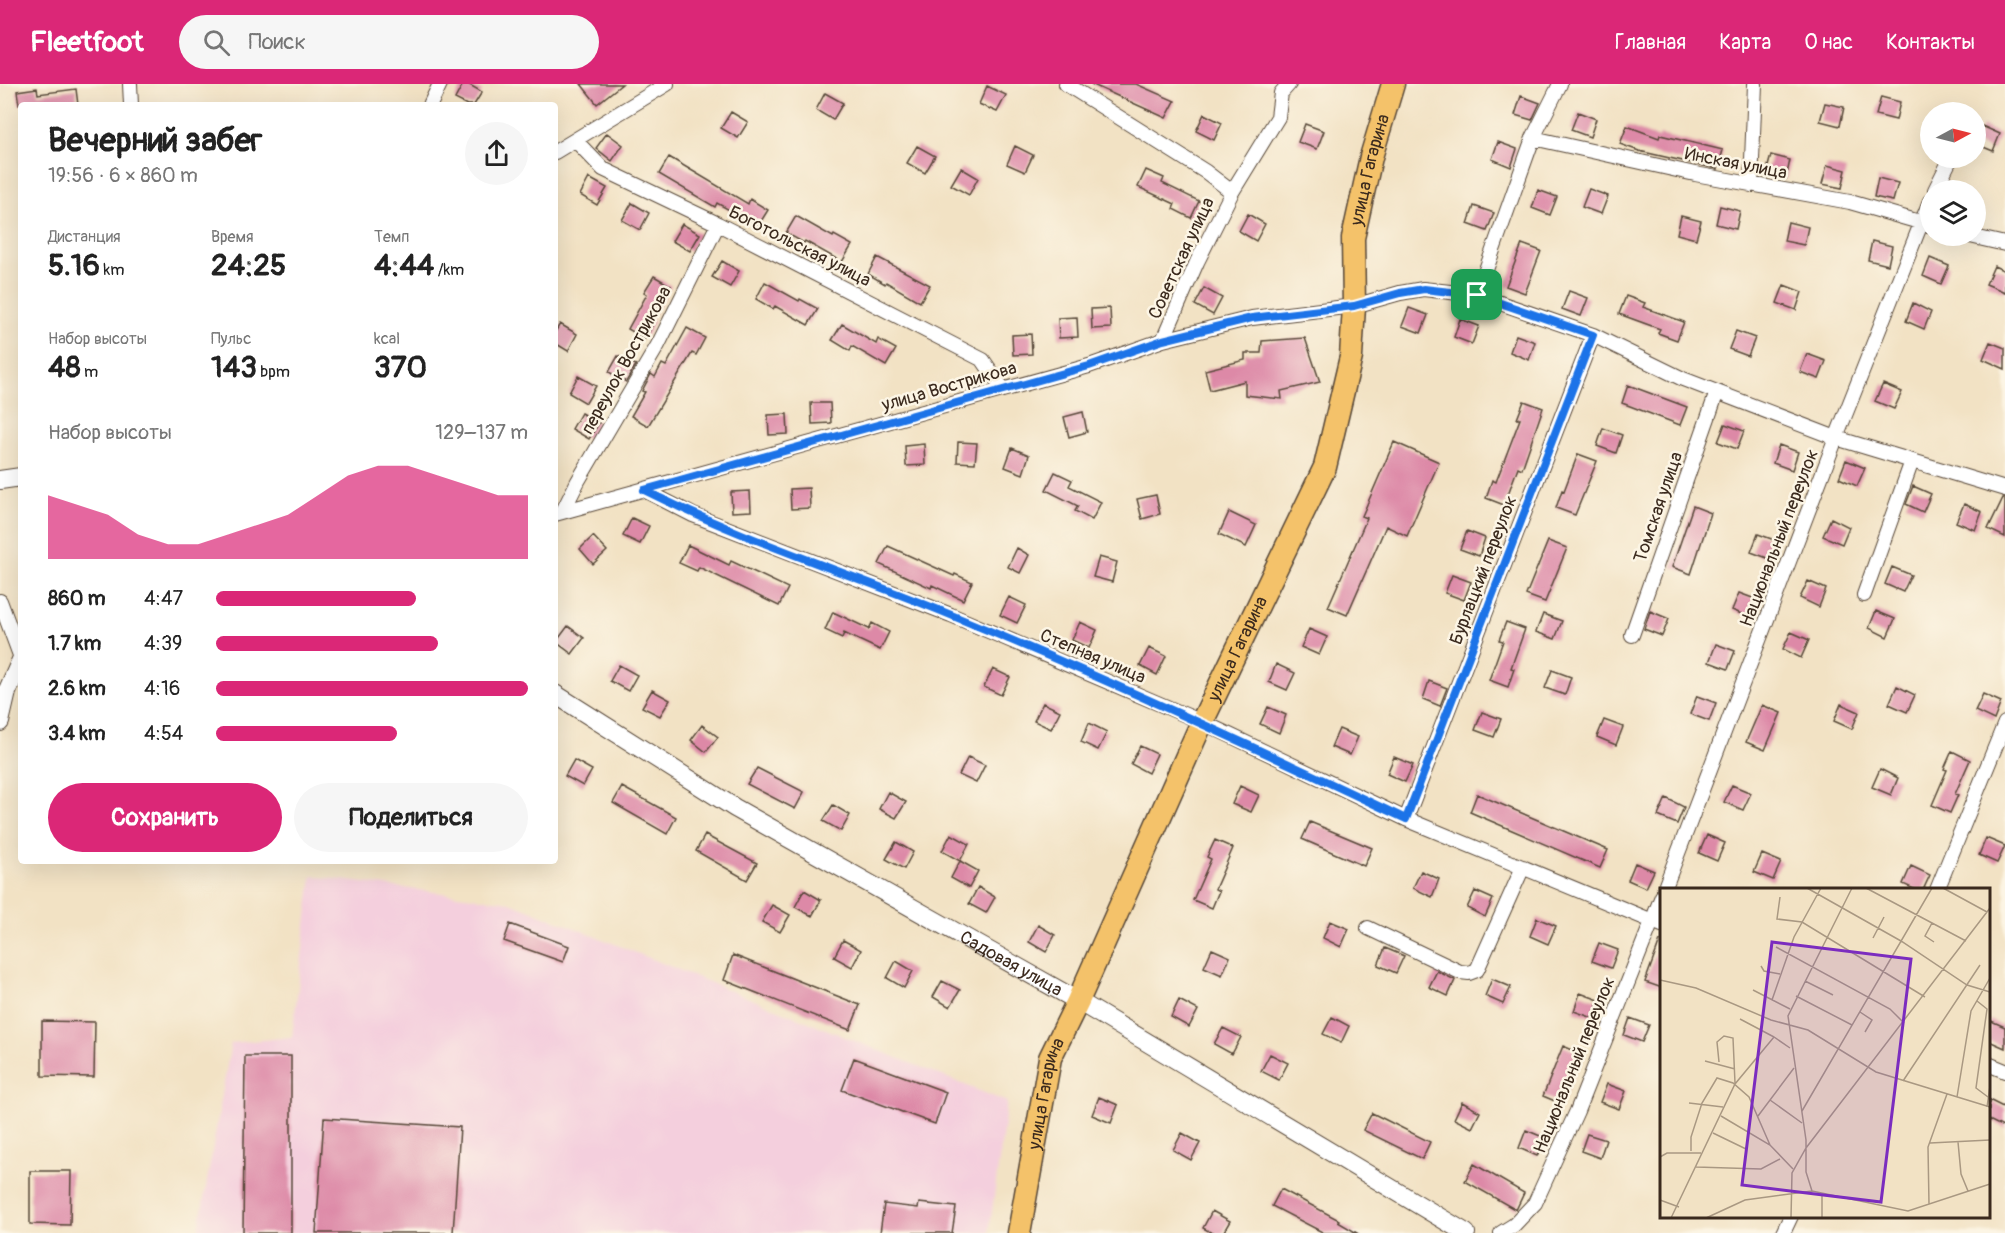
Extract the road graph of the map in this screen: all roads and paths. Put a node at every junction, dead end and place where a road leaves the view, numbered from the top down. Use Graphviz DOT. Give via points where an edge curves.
graph roads {
  1 [pos="130,84"];
  2 [pos="440,84"];
  3 [pos="667,84"];
  4 [pos="1066,84"];
  5 [pos="1289,84"];
  6 [pos="1393,84"];
  7 [pos="1560,84"];
  8 [pos="1755,84"];
  9 [pos="131,102"];
  10 [pos="431,102"];
  11 [pos="1533,138"];
  12 [pos="575,140"];
  13 [pos="558,150"];
  14 [pos="1751,185"];
  15 [pos="1232,192"];
  16 [pos="1920,222"];
  17 [pos="718,224"];
  18 [pos="1920,238"];
  19 [pos="1986,240"];
  20 [pos="2005,244"];
  21 [pos="1477,295"];
  22 [pos="1354,306"];
  23 [pos="1593,335"];
  24 [pos="1163,340"];
  25 [pos="1003,389"];
  26 [pos="1718,392"];
  27 [pos="1836,438"];
  28 [pos="1912,461"];
  29 [pos="2005,489"];
  30 [pos="644,490"];
  31 [pos="559,513"];
  32 [pos="1864,596"];
  33 [pos="0,601"];
  34 [pos="1632,635"];
  35 [pos="18,651"];
  36 [pos="18,666"];
  37 [pos="558,696"];
  38 [pos="0,722"];
  39 [pos="1202,722"];
  40 [pos="2005,723"];
  41 [pos="1406,819"];
  42 [pos="1523,867"];
  43 [pos="1665,888"];
  44 [pos="1938,888"];
  45 [pos="1660,907"];
  46 [pos="1657,923"];
  47 [pos="1368,928"];
  48 [pos="1078,1001"];
  49 [pos="1990,1064"];
  50 [pos="2005,1071"];
  51 [pos="1790,1218"];
  52 [pos="1019,1233"];
  53 [pos="1466,1233"];
  54 [pos="1501,1233"];
  55 [pos="1783,1233"];
  1 -- 9 [label="street"];
  2 -- 10 [label="street"];
  3 -- 12 [label="street"];
  4 -- 15 [label="street, Советская улица"];
  5 -- 15 [label="street, Советская улица" via="1281,93 1278,117"];
  6 -- 22 [label="main road, улица Гагарина" via="1353,238"];
  7 -- 11 [label="street"];
  8 -- 14 [label="street"];
  11 -- 14 [label="street, Инская улица"];
  11 -- 21 [label="street"];
  12 -- 13 [label="street"];
  12 -- 17 [label="street, Боготольская улица" via="603,169"];
  14 -- 16 [label="street, Инская улица" via="1850,202"];
  15 -- 24 [label="street, Советская улица"];
  17 -- 25 [label="street, Боготольская улица" via="983,360"];
  17 -- 31 [label="street, переулок Вострикова" via="658,345"];
  18 -- 27 [label="street, Национальный переулок"];
  19 -- 20 [label="street"];
  21 -- 22 [label="street" via="1424,289"];
  21 -- 23 [label="street"];
  22 -- 24 [label="street, улица Вострикова" via="1252,318"];
  22 -- 39 [label="main road, улица Гагарина" via="1351,357 1325,467"];
  23 -- 26 [label="street"];
  23 -- 41 [label="street, Бурлацкий переулок"];
  24 -- 25 [label="street, улица Вострикова" via="1089,366"];
  25 -- 30 [label="street, улица Вострикова"];
  26 -- 27 [label="street"];
  26 -- 34 [label="street, Томская улица"];
  27 -- 28 [label="street"];
  27 -- 43 [label="street, Национальный переулок"];
  28 -- 29 [label="street"];
  28 -- 32 [label="street"];
  30 -- 31 [label="street, улица Вострикова"];
  30 -- 39 [label="street, Степная улица" via="693,515 951,615"];
  33 -- 35 [label="street"];
  36 -- 38 [label="street"];
  37 -- 48 [label="street, Садовая улица" via="735,808"];
  39 -- 41 [label="street, Степная улица"];
  39 -- 48 [label="main road, улица Гагарина"];
  40 -- 44 [label="street"];
  41 -- 42 [label="street, Степная улица"];
  42 -- 46 [label="street, Степная улица"];
  42 -- 47 [label="street" via="1477,970 1460,972"];
  45 -- 46 [label="street, Национальный переулок"];
  46 -- 54 [label="street, Национальный переулок" via="1536,1203"];
  48 -- 52 [label="main road, улица Гагарина" via="1050,1058"];
  48 -- 53 [label="street, Садовая улица"];
  49 -- 50 [label="street"];
  51 -- 55 [label="street"];
}
